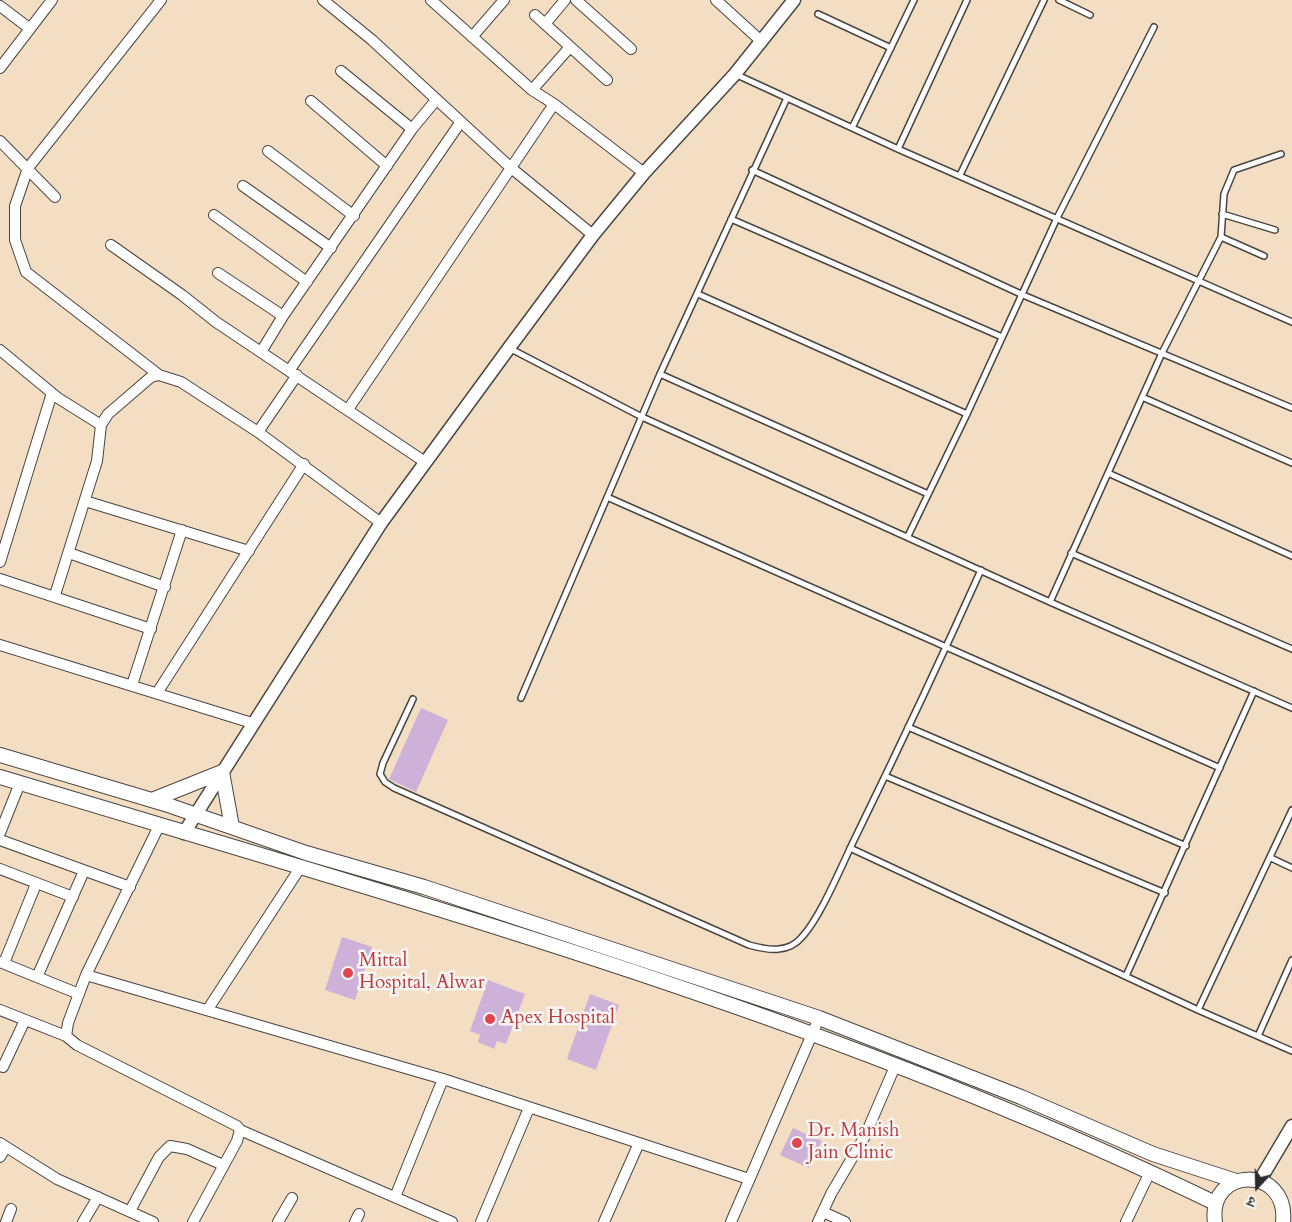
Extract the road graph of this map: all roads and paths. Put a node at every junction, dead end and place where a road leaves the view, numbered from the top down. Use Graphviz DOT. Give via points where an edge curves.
graph roads {
  1 [pos="52,0"];
  2 [pos="161,0"];
  3 [pos="323,0"];
  4 [pos="431,0"];
  5 [pos="504,0"];
  6 [pos="564,0"];
  7 [pos="576,0"];
  8 [pos="716,0"];
  9 [pos="794,0"];
  10 [pos="914,0"];
  11 [pos="967,0"];
  12 [pos="1044,0"];
  13 [pos="1059,0"];
  14 [pos="0,6"];
  15 [pos="818,14"];
  16 [pos="535,15"];
  17 [pos="1090,15"];
  18 [pos="545,24"];
  19 [pos="1154,27"];
  20 [pos="30,28"];
  21 [pos="472,37"];
  22 [pos="761,41"];
  23 [pos="570,47"];
  24 [pos="891,48"];
  25 [pos="631,49"];
  26 [pos="0,68"];
  27 [pos="341,71"];
  28 [pos="735,74"];
  29 [pos="606,80"];
  30 [pos="532,90"];
  31 [pos="786,98"];
  32 [pos="436,100"];
  33 [pos="311,101"];
  34 [pos="554,104"];
  35 [pos="460,123"];
  36 [pos="852,128"];
  37 [pos="412,129"];
  38 [pos="0,142"];
  39 [pos="898,149"];
  40 [pos="268,151"];
  41 [pos="1281,154"];
  42 [pos="387,166"];
  43 [pos="510,167"];
  44 [pos="28,168"];
  45 [pos="752,170"];
  46 [pos="644,173"];
  47 [pos="960,174"];
  48 [pos="243,186"];
  49 [pos="55,197"];
  50 [pos="1222,214"];
  51 [pos="214,215"];
  52 [pos="354,216"];
  53 [pos="1056,218"];
  54 [pos="731,219"];
  55 [pos="1275,230"];
  56 [pos="593,234"];
  57 [pos="1220,237"];
  58 [pos="111,245"];
  59 [pos="331,248"];
  60 [pos="1264,256"];
  61 [pos="218,273"];
  62 [pos="1198,281"];
  63 [pos="307,282"];
  64 [pos="698,294"];
  65 [pos="1023,295"];
  66 [pos="283,316"];
  67 [pos="1292,322"];
  68 [pos="1002,337"];
  69 [pos="508,348"];
  70 [pos="0,352"];
  71 [pos="261,352"];
  72 [pos="1162,353"];
  73 [pos="293,373"];
  74 [pos="660,374"];
  75 [pos="160,375"];
  76 [pos="52,394"];
  77 [pos="1142,396"];
  78 [pos="349,408"];
  79 [pos="1292,408"];
  80 [pos="967,414"];
  81 [pos="642,417"];
  82 [pos="101,425"];
  83 [pos="258,432"];
  84 [pos="425,462"];
  85 [pos="1292,463"];
  86 [pos="304,464"];
  87 [pos="1108,473"];
  88 [pos="928,494"];
  89 [pos="607,497"];
  90 [pos="85,501"];
  91 [pos="381,523"];
  92 [pos="182,530"];
  93 [pos="908,536"];
  94 [pos="249,551"];
  95 [pos="69,553"];
  96 [pos="1071,553"];
  97 [pos="1292,556"];
  98 [pos="0,562"];
  99 [pos="981,570"];
  100 [pos="0,579"];
  101 [pos="165,587"];
  102 [pos="55,596"];
  103 [pos="1050,602"];
  104 [pos="151,629"];
  105 [pos="0,645"];
  106 [pos="946,648"];
  107 [pos="1292,649"];
  108 [pos="132,685"];
  109 [pos="1254,691"];
  110 [pos="157,693"];
  111 [pos="521,698"];
  112 [pos="413,699"];
  113 [pos="1292,708"];
  114 [pos="252,723"];
  115 [pos="908,727"];
  116 [pos="0,755"];
  117 [pos="1220,768"];
  118 [pos="222,772"];
  119 [pos="885,776"];
  120 [pos="0,777"];
  121 [pos="20,783"];
  122 [pos="152,800"];
  123 [pos="4,810"];
  124 [pos="1292,810"];
  125 [pos="196,814"];
  126 [pos="159,826"];
  127 [pos="232,827"];
  128 [pos="0,833"];
  129 [pos="184,833"];
  130 [pos="0,840"];
  131 [pos="1186,846"];
  132 [pos="850,848"];
  133 [pos="1271,858"];
  134 [pos="300,868"];
  135 [pos="1292,868"];
  136 [pos="0,869"];
  137 [pos="84,871"];
  138 [pos="36,884"];
  139 [pos="130,887"];
  140 [pos="1165,893"];
  141 [pos="73,897"];
  142 [pos="1292,960"];
  143 [pos="2,962"];
  144 [pos="86,975"];
  145 [pos="1126,976"];
  146 [pos="37,977"];
  147 [pos="79,994"];
  148 [pos="208,1009"];
  149 [pos="0,1010"];
  150 [pos="1198,1010"];
  151 [pos="819,1018"];
  152 [pos="25,1020"];
  153 [pos="812,1035"];
  154 [pos="66,1036"];
  155 [pos="1258,1036"];
  156 [pos="1292,1051"];
  157 [pos="896,1064"];
  158 [pos="3,1067"];
  159 [pos="443,1079"];
  160 [pos="529,1108"];
  161 [pos="1050,1109"];
  162 [pos="1044,1125"];
  163 [pos="1292,1126"];
  164 [pos="240,1130"];
  165 [pos="639,1143"];
  166 [pos="3,1145"];
  167 [pos="0,1157"];
  168 [pos="223,1165"];
  169 [pos="1150,1172"];
  170 [pos="749,1179"];
  171 [pos="1260,1180"];
  172 [pos="1236,1181"];
  173 [pos="98,1197"];
  174 [pos="395,1197"];
  175 [pos="292,1198"];
  176 [pos="1215,1203"];
  177 [pos="11,1209"];
  178 [pos="130,1211"];
  179 [pos="821,1217"];
  180 [pos="1286,1218"];
  181 [pos="438,1219"];
  182 [pos="6,1222"];
  183 [pos="83,1222"];
  184 [pos="153,1222"];
  185 [pos="193,1222"];
  186 [pos="278,1222"];
  187 [pos="452,1222"];
  188 [pos="481,1222"];
  189 [pos="604,1222"];
  190 [pos="732,1222"];
  191 [pos="845,1222"];
  192 [pos="1126,1222"];
  193 [pos="1215,1222"];
  1 -- 20 [label="street"];
  2 -- 44 [label="street"];
  3 -- 32 [label="street" via="372,40"];
  4 -- 21 [label="street"];
  5 -- 21 [label="street"];
  6 -- 18 [label="street"];
  7 -- 25 [label="street"];
  8 -- 22 [label="street"];
  9 -- 22 [label="street"];
  10 -- 24 [label="lane"];
  11 -- 39 [label="lane"];
  12 -- 47 [label="lane"];
  13 -- 17 [label="lane"];
  14 -- 20 [label="street"];
  15 -- 24 [label="lane"];
  16 -- 18 [label="street"];
  18 -- 23 [label="street"];
  19 -- 53 [label="lane"];
  20 -- 26 [label="street"];
  21 -- 30 [label="street"];
  22 -- 28 [label="street"];
  23 -- 29 [label="street"];
  23 -- 30 [label="street"];
  24 -- 36 [label="lane"];
  27 -- 37 [label="street"];
  28 -- 31 [label="lane"];
  28 -- 46 [label="street"];
  30 -- 34 [label="street"];
  31 -- 36 [label="lane"];
  31 -- 45 [label="lane"];
  32 -- 35 [label="street"];
  32 -- 37 [label="street"];
  33 -- 42 [label="street"];
  34 -- 43 [label="street"];
  34 -- 46 [label="street"];
  35 -- 43 [label="street"];
  35 -- 73 [label="street"];
  36 -- 39 [label="lane"];
  37 -- 42 [label="street"];
  38 -- 44 [label="street"];
  39 -- 47 [label="lane"];
  40 -- 52 [label="street"];
  41 -- 50 [label="lane" via="1234,170 1224,194"];
  42 -- 52 [label="street"];
  43 -- 56 [label="street"];
  43 -- 78 [label="street"];
  44 -- 49 [label="street"];
  44 -- 75 [label="street" via="15,206 15,240 26,272"];
  45 -- 54 [label="lane"];
  45 -- 65 [label="lane"];
  46 -- 56 [label="street"];
  47 -- 53 [label="lane"];
  48 -- 59 [label="street"];
  50 -- 55 [label="lane"];
  50 -- 57 [label="lane"];
  51 -- 63 [label="street"];
  52 -- 59 [label="street"];
  53 -- 62 [label="lane"];
  53 -- 65 [label="lane"];
  54 -- 64 [label="lane"];
  54 -- 68 [label="lane"];
  56 -- 69 [label="street"];
  57 -- 60 [label="lane"];
  57 -- 62 [label="lane"];
  58 -- 71 [label="street"];
  59 -- 63 [label="street"];
  61 -- 66 [label="street"];
  62 -- 67 [label="lane"];
  62 -- 72 [label="lane"];
  63 -- 66 [label="street"];
  64 -- 74 [label="lane"];
  64 -- 80 [label="lane"];
  65 -- 68 [label="lane"];
  65 -- 72 [label="lane"];
  66 -- 71 [label="street"];
  68 -- 80 [label="lane"];
  69 -- 81 [label="lane"];
  69 -- 84 [label="street"];
  70 -- 76 [label="street"];
  71 -- 73 [label="street"];
  72 -- 77 [label="lane"];
  72 -- 79 [label="lane"];
  73 -- 78 [label="street"];
  73 -- 83 [label="street"];
  74 -- 81 [label="lane"];
  74 -- 88 [label="lane"];
  75 -- 82 [label="street" via="142,383 108,414"];
  75 -- 83 [label="street" via="181,382"];
  76 -- 82 [label="street"];
  76 -- 98 [label="street"];
  77 -- 85 [label="lane"];
  77 -- 87 [label="lane"];
  78 -- 84 [label="street"];
  80 -- 88 [label="lane"];
  81 -- 89 [label="lane"];
  81 -- 93 [label="lane"];
  82 -- 90 [label="street" via="100,448"];
  83 -- 86 [label="street"];
  84 -- 91 [label="street"];
  86 -- 91 [label="street"];
  86 -- 94 [label="street"];
  87 -- 96 [label="lane"];
  87 -- 97 [label="lane"];
  88 -- 93 [label="lane"];
  89 -- 106 [label="lane"];
  89 -- 111 [label="lane"];
  90 -- 92 [label="street"];
  90 -- 95 [label="street"];
  91 -- 114 [label="street"];
  92 -- 94 [label="street"];
  92 -- 101 [label="street"];
  93 -- 99 [label="lane"];
  94 -- 110 [label="street"];
  95 -- 101 [label="street"];
  95 -- 102 [label="street"];
  96 -- 103 [label="lane"];
  96 -- 107 [label="lane"];
  99 -- 103 [label="lane"];
  99 -- 106 [label="lane"];
  100 -- 102 [label="street"];
  101 -- 104 [label="street"];
  102 -- 104 [label="street"];
  103 -- 109 [label="lane"];
  104 -- 108 [label="street"];
  105 -- 108 [label="street"];
  106 -- 115 [label="lane"];
  106 -- 117 [label="lane"];
  108 -- 110 [label="street"];
  109 -- 113 [label="lane"];
  109 -- 117 [label="lane"];
  110 -- 114 [label="street"];
  112 -- 132 [label="lane" via="383,763 380,774 385,782 425,803 749,945 769,950 786,948 801,938"];
  114 -- 118 [label="street"];
  115 -- 119 [label="lane"];
  115 -- 131 [label="lane"];
  116 -- 122 [label="main road"];
  117 -- 131 [label="lane"];
  118 -- 122 [label="main road"];
  118 -- 125 [label="street"];
  118 -- 127 [label="main road"];
  119 -- 132 [label="lane"];
  119 -- 140 [label="lane"];
  120 -- 121 [label="main road"];
  121 -- 123 [label="street"];
  121 -- 126 [label="main road"];
  122 -- 125 [label="main road"];
  123 -- 128 [label="street"];
  124 -- 133 [label="lane"];
  125 -- 127 [label="main road"];
  125 -- 129 [label="street"];
  126 -- 129 [label="main road"];
  126 -- 139 [label="street"];
  127 -- 151 [label="main road" via="306,854 424,887 607,946"];
  129 -- 134 [label="main road"];
  130 -- 137 [label="street"];
  131 -- 140 [label="lane"];
  132 -- 145 [label="lane"];
  133 -- 135 [label="lane"];
  133 -- 150 [label="lane"];
  134 -- 148 [label="street"];
  134 -- 153 [label="main road" via="583,954"];
  136 -- 138 [label="street"];
  137 -- 139 [label="street"];
  137 -- 141 [label="street"];
  138 -- 141 [label="street"];
  138 -- 143 [label="street"];
  139 -- 144 [label="street"];
  140 -- 145 [label="lane"];
  141 -- 146 [label="street"];
  142 -- 155 [label="lane"];
  143 -- 146 [label="street"];
  144 -- 147 [label="street"];
  144 -- 148 [label="street"];
  145 -- 150 [label="lane"];
  146 -- 147 [label="street"];
  147 -- 154 [label="street"];
  148 -- 159 [label="street"];
  149 -- 152 [label="street"];
  150 -- 155 [label="lane"];
  151 -- 153 [label="street"];
  151 -- 161 [label="main road"];
  152 -- 154 [label="street"];
  152 -- 158 [label="street"];
  153 -- 157 [label="main road"];
  153 -- 170 [label="street"];
  154 -- 164 [label="street" via="83,1048 233,1122"];
  155 -- 156 [label="lane"];
  157 -- 162 [label="main road"];
  157 -- 179 [label="street" via="865,1136"];
  159 -- 160 [label="street"];
  159 -- 174 [label="street"];
  160 -- 165 [label="street"];
  160 -- 188 [label="street"];
  161 -- 162 [label="main road"];
  161 -- 172 [label="main road" via="1153,1154"];
  162 -- 169 [label="main road"];
  163 -- 171 [label="street"];
  164 -- 168 [label="street"];
  164 -- 174 [label="street"];
  165 -- 170 [label="street"];
  165 -- 189 [label="street"];
  166 -- 167 [label="street"];
  166 -- 173 [label="street" via="39,1169"];
  168 -- 178 [label="street" via="186,1149 170,1146 159,1157"];
  168 -- 185 [label="street"];
  169 -- 176 [label="main road"];
  169 -- 192 [label="street"];
  170 -- 190 [label="street"];
  171 -- 172 [label="main road" via="1247,1178"];
  171 -- 180 [label="main road" via="1271,1186 1281,1200"];
  172 -- 176 [label="main road" via="1223,1190"];
  173 -- 178 [label="street"];
  173 -- 183 [label="street"];
  174 -- 181 [label="street"];
  175 -- 186 [label="street"];
  176 -- 193 [label="main road"];
  177 -- 182 [label="street"];
  178 -- 184 [label="street"];
  179 -- 191 [label="street"];
  181 -- 187 [label="street"];
}
